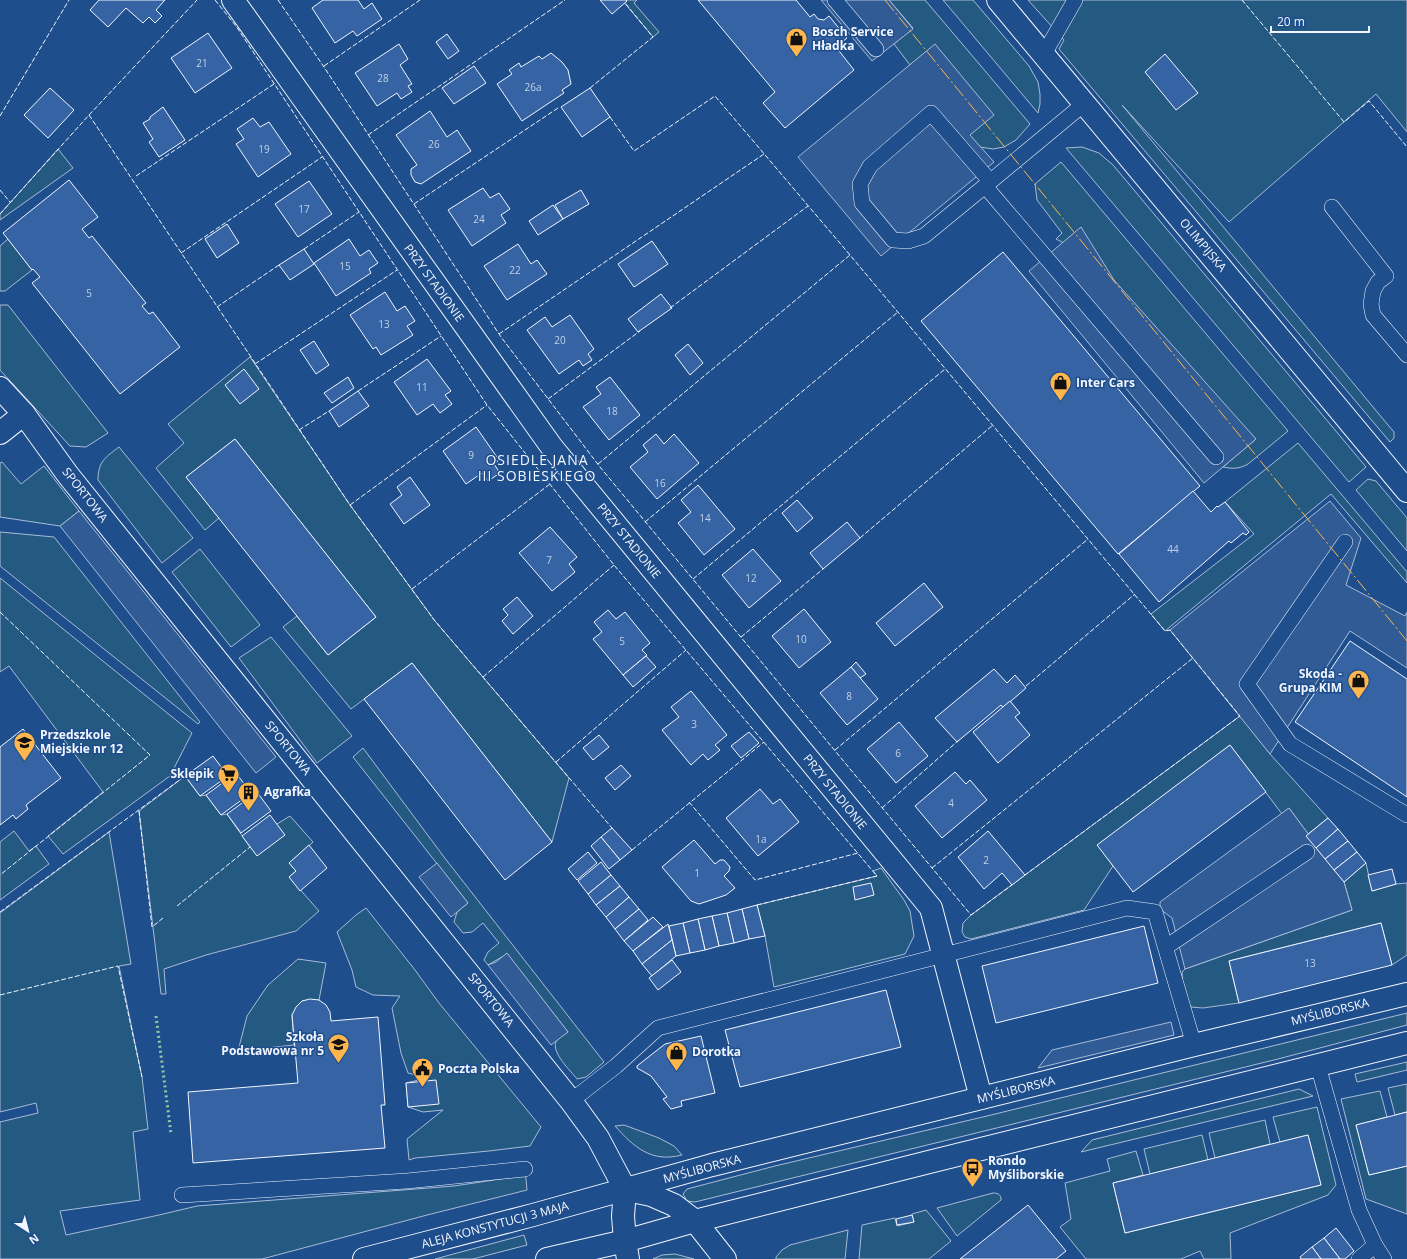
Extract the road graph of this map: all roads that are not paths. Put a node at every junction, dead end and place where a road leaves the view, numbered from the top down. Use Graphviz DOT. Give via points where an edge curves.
graph roads {
  1 [pos="232,0"];
  2 [pos="835,0"];
  3 [pos="998,0"];
  4 [pos="1075,0"];
  5 [pos="876,49"];
  6 [pos="1044,54"];
  7 [pos="1085,103"];
  8 [pos="988,183"];
  9 [pos="1332,207"];
  10 [pos="1407,355"];
  11 [pos="0,388"];
  12 [pos="24,414"];
  13 [pos="0,433"];
  14 [pos="1216,457"];
  15 [pos="1407,491"];
  16 [pos="1345,542"];
  17 [pos="1407,815"];
  18 [pos="1307,852"];
  19 [pos="1166,948"];
  20 [pos="943,956"];
  21 [pos="1404,993"];
  22 [pos="1407,1043"];
  23 [pos="1194,1045"];
  24 [pos="1318,1066"];
  25 [pos="981,1098"];
  26 [pos="571,1101"];
  27 [pos="525,1169"];
  28 [pos="625,1190"];
  29 [pos="182,1195"];
  30 [pos="695,1220"];
  31 [pos="1375,1245"];
  32 [pos="627,1250"];
  33 [pos="364,1259"];
  34 [pos="547,1259"];
  35 [pos="725,1259"];
  36 [pos="1359,1259"];
  37 [pos="1384,1259"];
  1 -- 20 [label="street, PRZY STADIONIE" via="551,446 932,908"];
  2 -- 5 [label="lane"];
  3 -- 6 [label="street, OLIMPIJSKA"];
  4 -- 6 [label="lane"];
  6 -- 7 [label="street, OLIMPIJSKA"];
  7 -- 8 [label="lane"];
  7 -- 15 [label="street, OLIMPIJSKA"];
  8 -- 8 [label="lane" via="924,236 908,241 892,240 862,203 860,184 870,166 932,113"];
  8 -- 14 [label="lane"];
  9 -- 10 [label="lane" via="1386,276 1378,282 1373,291 1373,315"];
  11 -- 12 [label="street, SPORTOWA"];
  12 -- 13 [label="street"];
  12 -- 26 [label="street, SPORTOWA" via="68,475"];
  16 -- 17 [label="lane" via="1247,684 1290,744"];
  18 -- 19 [label="lane"];
  19 -- 20 [label="lane" via="1155,912 1127,908"];
  19 -- 23 [label="lane"];
  20 -- 25 [label="street, PRZY STADIONIE"];
  20 -- 26 [label="lane" via="658,1028 616,1066"];
  21 -- 23 [label="street, MYŚLIBORSKA"];
  22 -- 24 [label="street"];
  23 -- 25 [label="street, MYŚLIBORSKA"];
  24 -- 30 [label="street"];
  24 -- 31 [label="lane" via="1359,1210"];
  25 -- 28 [label="street, MYŚLIBORSKA" via="712,1165"];
  26 -- 28 [label="street, SPORTOWA" via="598,1138"];
  27 -- 29 [label="lane" via="407,1181"];
  28 -- 30 [label="street" via="651,1195 674,1205"];
  28 -- 32 [label="street" via="623,1216"];
  28 -- 33 [label="street, ALEJA KONSTYTUCJI 3 MAJA"];
  30 -- 32 [label="street"];
  30 -- 35 [label="street"];
  31 -- 36 [label="lane"];
  31 -- 37 [label="lane"];
  32 -- 34 [label="street"];
}
